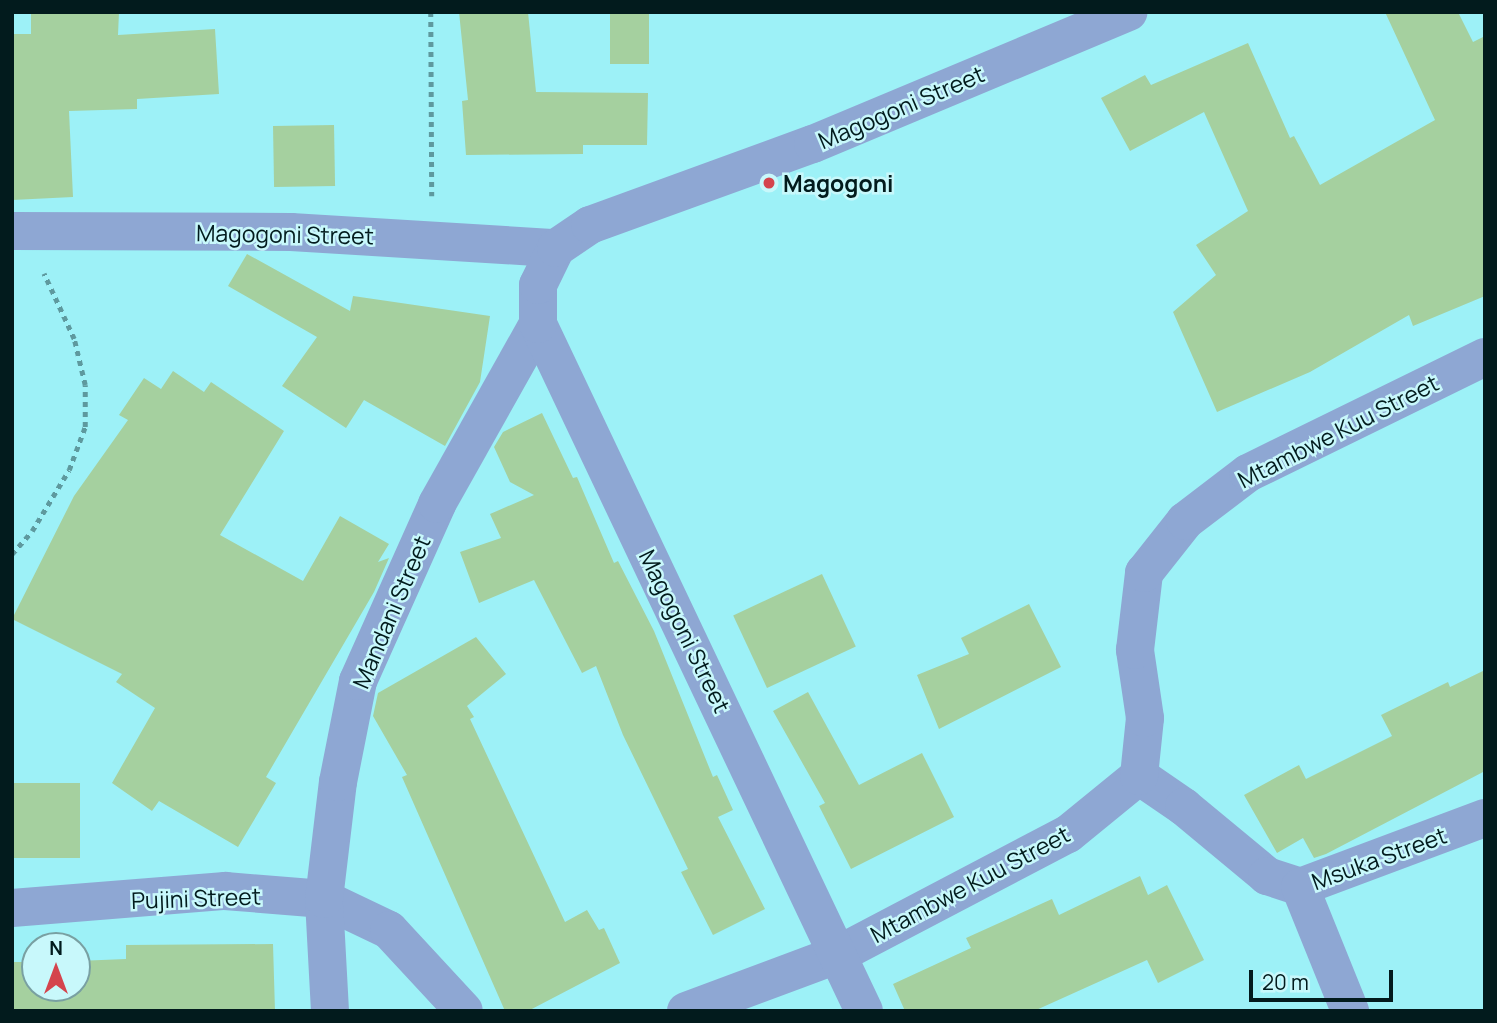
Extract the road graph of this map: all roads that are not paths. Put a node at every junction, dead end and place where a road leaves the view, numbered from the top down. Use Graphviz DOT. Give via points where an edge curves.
graph roads {
  1 [pos="1129,12"];
  2 [pos="15,231"];
  3 [pos="556,248"];
  4 [pos="538,324"];
  5 [pos="1485,357"];
  6 [pos="1139,776"];
  7 [pos="1485,818"];
  8 [pos="1300,887"];
  9 [pos="324,899"];
  10 [pos="12,908"];
  11 [pos="839,954"];
  12 [pos="330,1011"];
  13 [pos="464,1011"];
  14 [pos="686,1011"];
  15 [pos="864,1011"];
  16 [pos="1350,1011"];
  1 -- 3 [label="street, Magogoni Street" via="813,144 630,207 590,225"];
  2 -- 3 [label="street, Magogoni Street" via="292,232"];
  3 -- 4 [label="street, Magogoni Street" via="538,285"];
  4 -- 9 [label="street, Mandani Street" via="437,505 358,681 338,782"];
  4 -- 11 [label="street, Magogoni Street"];
  5 -- 6 [label="street, Mtambwe Kuu Street" via="1248,473 1185,521 1144,573 1135,650 1144,718"];
  6 -- 8 [label="street, Msuka Street" via="1267,876"];
  6 -- 11 [label="street, Mtambwe Kuu Street" via="1068,834"];
  7 -- 8 [label="street, Msuka Street"];
  8 -- 16 [label="street"];
  9 -- 10 [label="street, Pujini Street" via="225,891"];
  9 -- 12 [label="street, Mandani Street"];
  9 -- 13 [label="street, Pujini Street" via="389,930"];
  11 -- 14 [label="street, Mtambwe Kuu Street"];
  11 -- 15 [label="street, Magogoni Street"];
}
